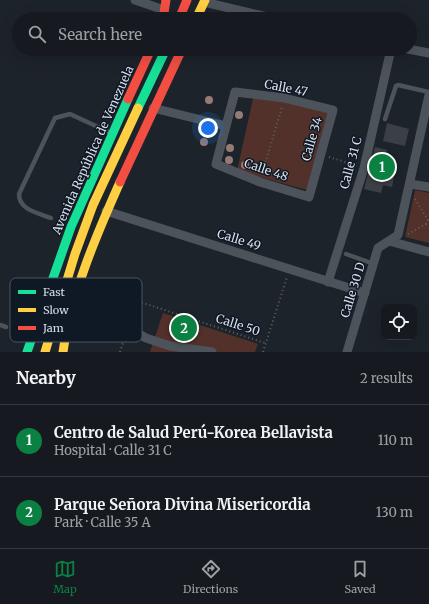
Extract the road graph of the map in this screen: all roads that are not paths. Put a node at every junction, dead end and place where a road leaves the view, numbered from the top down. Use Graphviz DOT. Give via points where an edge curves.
graph roads {
  1 [pos="137,0"];
  2 [pos="166,0"];
  3 [pos="187,0"];
  4 [pos="205,1"];
  5 [pos="160,12"];
  6 [pos="164,12"];
  7 [pos="182,12"];
  8 [pos="200,12"];
  9 [pos="248,12"];
  10 [pos="417,51"];
  11 [pos="429,53"];
  12 [pos="148,56"];
  13 [pos="163,56"];
  14 [pos="179,56"];
  15 [pos="389,56"];
  16 [pos="429,92"];
  17 [pos="429,95"];
  18 [pos="153,108"];
  19 [pos="333,110"];
  20 [pos="385,119"];
  21 [pos="226,126"];
  22 [pos="113,133"];
  23 [pos="409,186"];
  24 [pos="429,187"];
  25 [pos="309,197"];
  26 [pos="106,210"];
  27 [pos="51,218"];
  28 [pos="389,241"];
  29 [pos="429,252"];
  30 [pos="346,254"];
  31 [pos="374,264"];
  32 [pos="53,278"];
  33 [pos="68,278"];
  34 [pos="83,278"];
  35 [pos="328,282"];
  36 [pos="365,293"];
  37 [pos="0,325"];
  38 [pos="6,327"];
  39 [pos="142,336"];
  40 [pos="31,342"];
  41 [pos="47,342"];
  42 [pos="51,342"];
  43 [pos="65,342"];
  44 [pos="28,352"];
  45 [pos="44,352"];
  46 [pos="50,352"];
  47 [pos="63,352"];
  48 [pos="212,352"];
  49 [pos="347,352"];
  1 -- 5 [label="street"];
  2 -- 6 [label="main road"];
  3 -- 7 [label="main road"];
  4 -- 8 [label="main road"];
  4 -- 9 [label="street"];
  10 -- 11 [label="street"];
  12 -- 22 [label="main road, Avenida República de Venezuela"];
  13 -- 33 [label="main road, Avenida República de Venezuela" via="94,205"];
  14 -- 18 [label="main road"];
  15 -- 35 [label="street, Calle 31 C" via="364,168"];
  16 -- 20 [label="lane" via="396,86"];
  17 -- 23 [label="street"];
  18 -- 21 [label="street"];
  18 -- 26 [label="main road"];
  19 -- 21 [label="street, Calle 47" via="284,98 235,92"];
  19 -- 25 [label="street, Calle 34"];
  21 -- 25 [label="street, Calle 48" via="216,164 260,182"];
  22 -- 27 [label="lane" via="70,114 55,118 19,194 19,202 23,206"];
  22 -- 32 [label="main road, Avenida República de Venezuela" via="71,227"];
  23 -- 24 [label="street"];
  23 -- 28 [label="street, Calle 30 D" via="398,235"];
  26 -- 34 [label="main road"];
  26 -- 35 [label="street, Calle 49"];
  28 -- 29 [label="street"];
  28 -- 31 [label="street, Calle 30 D" via="378,248"];
  30 -- 31 [label="lane"];
  31 -- 36 [label="street, Calle 30 D"];
  35 -- 36 [label="street, Calle 49"];
  36 -- 49 [label="street, Calle 30 D"];
  37 -- 38 [label="lane"];
  39 -- 48 [label="street" via="170,346"];
  40 -- 44 [label="main road, Avenida República de Venezuela"];
  41 -- 45 [label="main road, Avenida República de Venezuela"];
  42 -- 46 [label="main road"];
  43 -- 47 [label="main road"];
}
